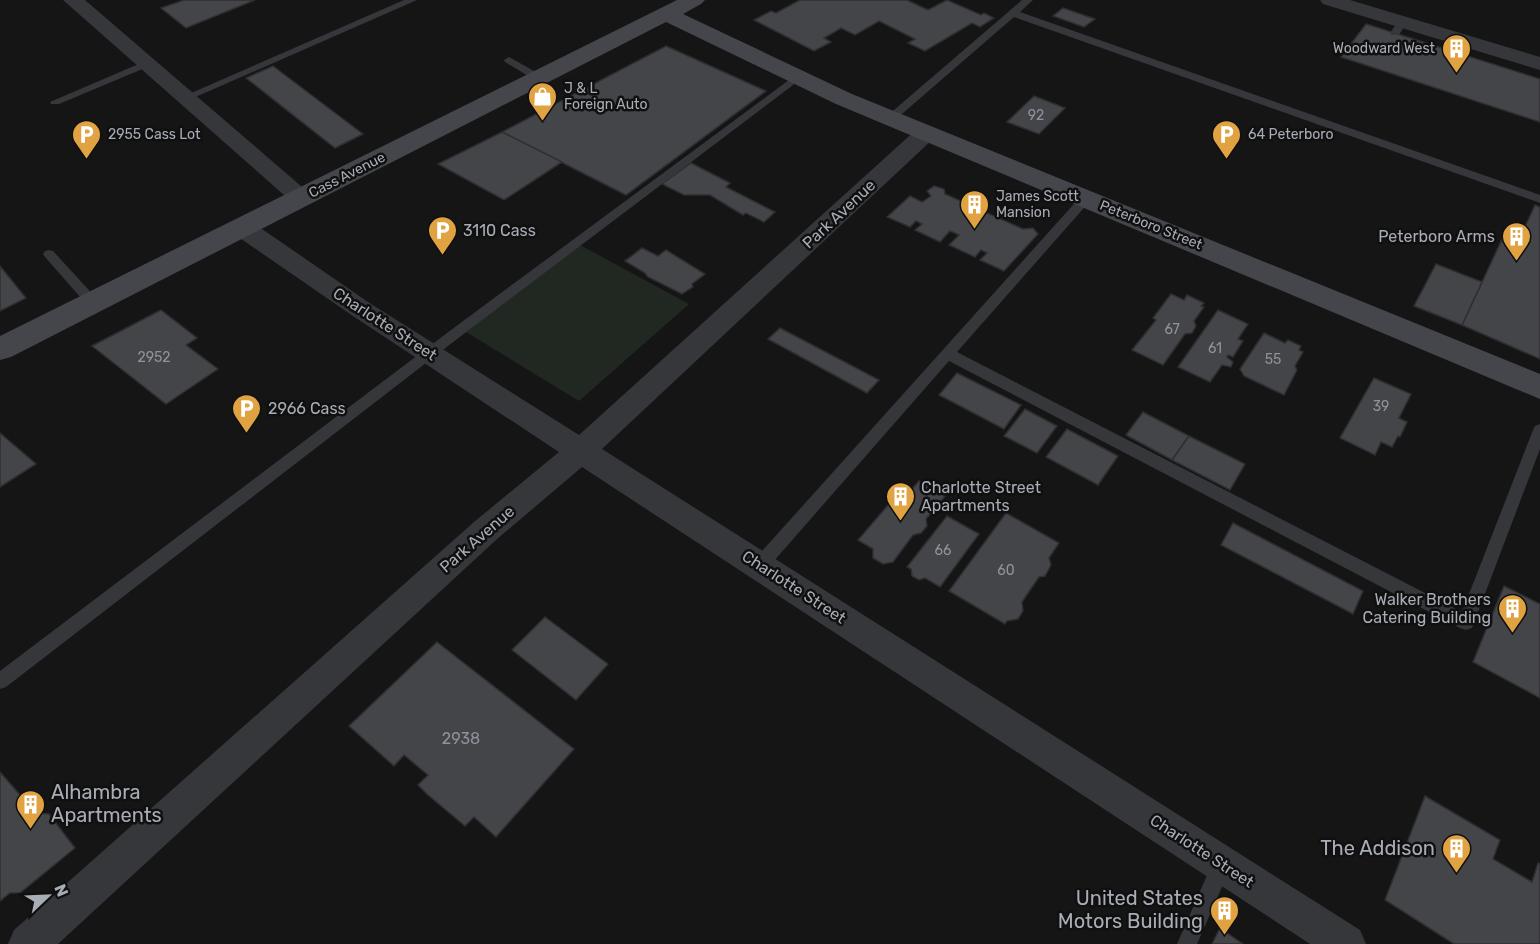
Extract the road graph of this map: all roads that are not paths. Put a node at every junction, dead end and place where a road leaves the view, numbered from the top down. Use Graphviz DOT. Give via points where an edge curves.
graph roads {
  1 [pos="73,0"];
  2 [pos="412,0"];
  3 [pos="694,0"];
  4 [pos="1028,0"];
  5 [pos="1330,0"];
  6 [pos="1013,13"];
  7 [pos="666,14"];
  8 [pos="509,60"];
  9 [pos="148,63"];
  10 [pos="1540,64"];
  11 [pos="797,77"];
  12 [pos="540,78"];
  13 [pos="187,97"];
  14 [pos="56,102"];
  15 [pos="891,118"];
  16 [pos="926,133"];
  17 [pos="301,198"];
  18 [pos="1086,198"];
  19 [pos="1540,199"];
  20 [pos="243,228"];
  21 [pos="50,254"];
  22 [pos="93,303"];
  23 [pos="0,349"];
  24 [pos="431,353"];
  25 [pos="948,354"];
  26 [pos="1540,387"];
  27 [pos="1540,430"];
  28 [pos="580,450"];
  29 [pos="760,565"];
  30 [pos="0,681"];
  31 [pos="1222,864"];
  32 [pos="28,944"];
  33 [pos="1187,944"];
  34 [pos="1346,944"];
  1 -- 9 [label="street"];
  2 -- 13 [label="lane"];
  3 -- 7 [label="street, Cass Avenue"];
  4 -- 6 [label="lane"];
  5 -- 10 [label="street" via="1399,28"];
  6 -- 15 [label="lane"];
  6 -- 19 [label="lane"];
  7 -- 11 [label="street, Peterboro Street"];
  7 -- 12 [label="street, Cass Avenue"];
  8 -- 12 [label="lane"];
  9 -- 13 [label="street"];
  9 -- 14 [label="lane"];
  11 -- 15 [label="street, Peterboro Street"];
  11 -- 24 [label="lane"];
  12 -- 17 [label="street, Cass Avenue"];
  13 -- 17 [label="street"];
  15 -- 16 [label="street, Peterboro Street"];
  16 -- 18 [label="street, Peterboro Street"];
  16 -- 28 [label="street, Park Avenue"];
  17 -- 20 [label="street, Cass Avenue"];
  18 -- 25 [label="lane"];
  18 -- 26 [label="street, Peterboro Street"];
  20 -- 22 [label="street, Cass Avenue"];
  20 -- 24 [label="street, Charlotte Street"];
  21 -- 22 [label="lane"];
  22 -- 23 [label="street, Cass Avenue"];
  24 -- 28 [label="street, Charlotte Street"];
  24 -- 30 [label="lane"];
  25 -- 27 [label="lane" via="1466,623"];
  25 -- 29 [label="lane"];
  28 -- 29 [label="street, Charlotte Street"];
  28 -- 32 [label="street, Park Avenue" via="476,538"];
  29 -- 31 [label="street, Charlotte Street"];
  31 -- 33 [label="lane"];
  31 -- 34 [label="street, Charlotte Street"];
}
